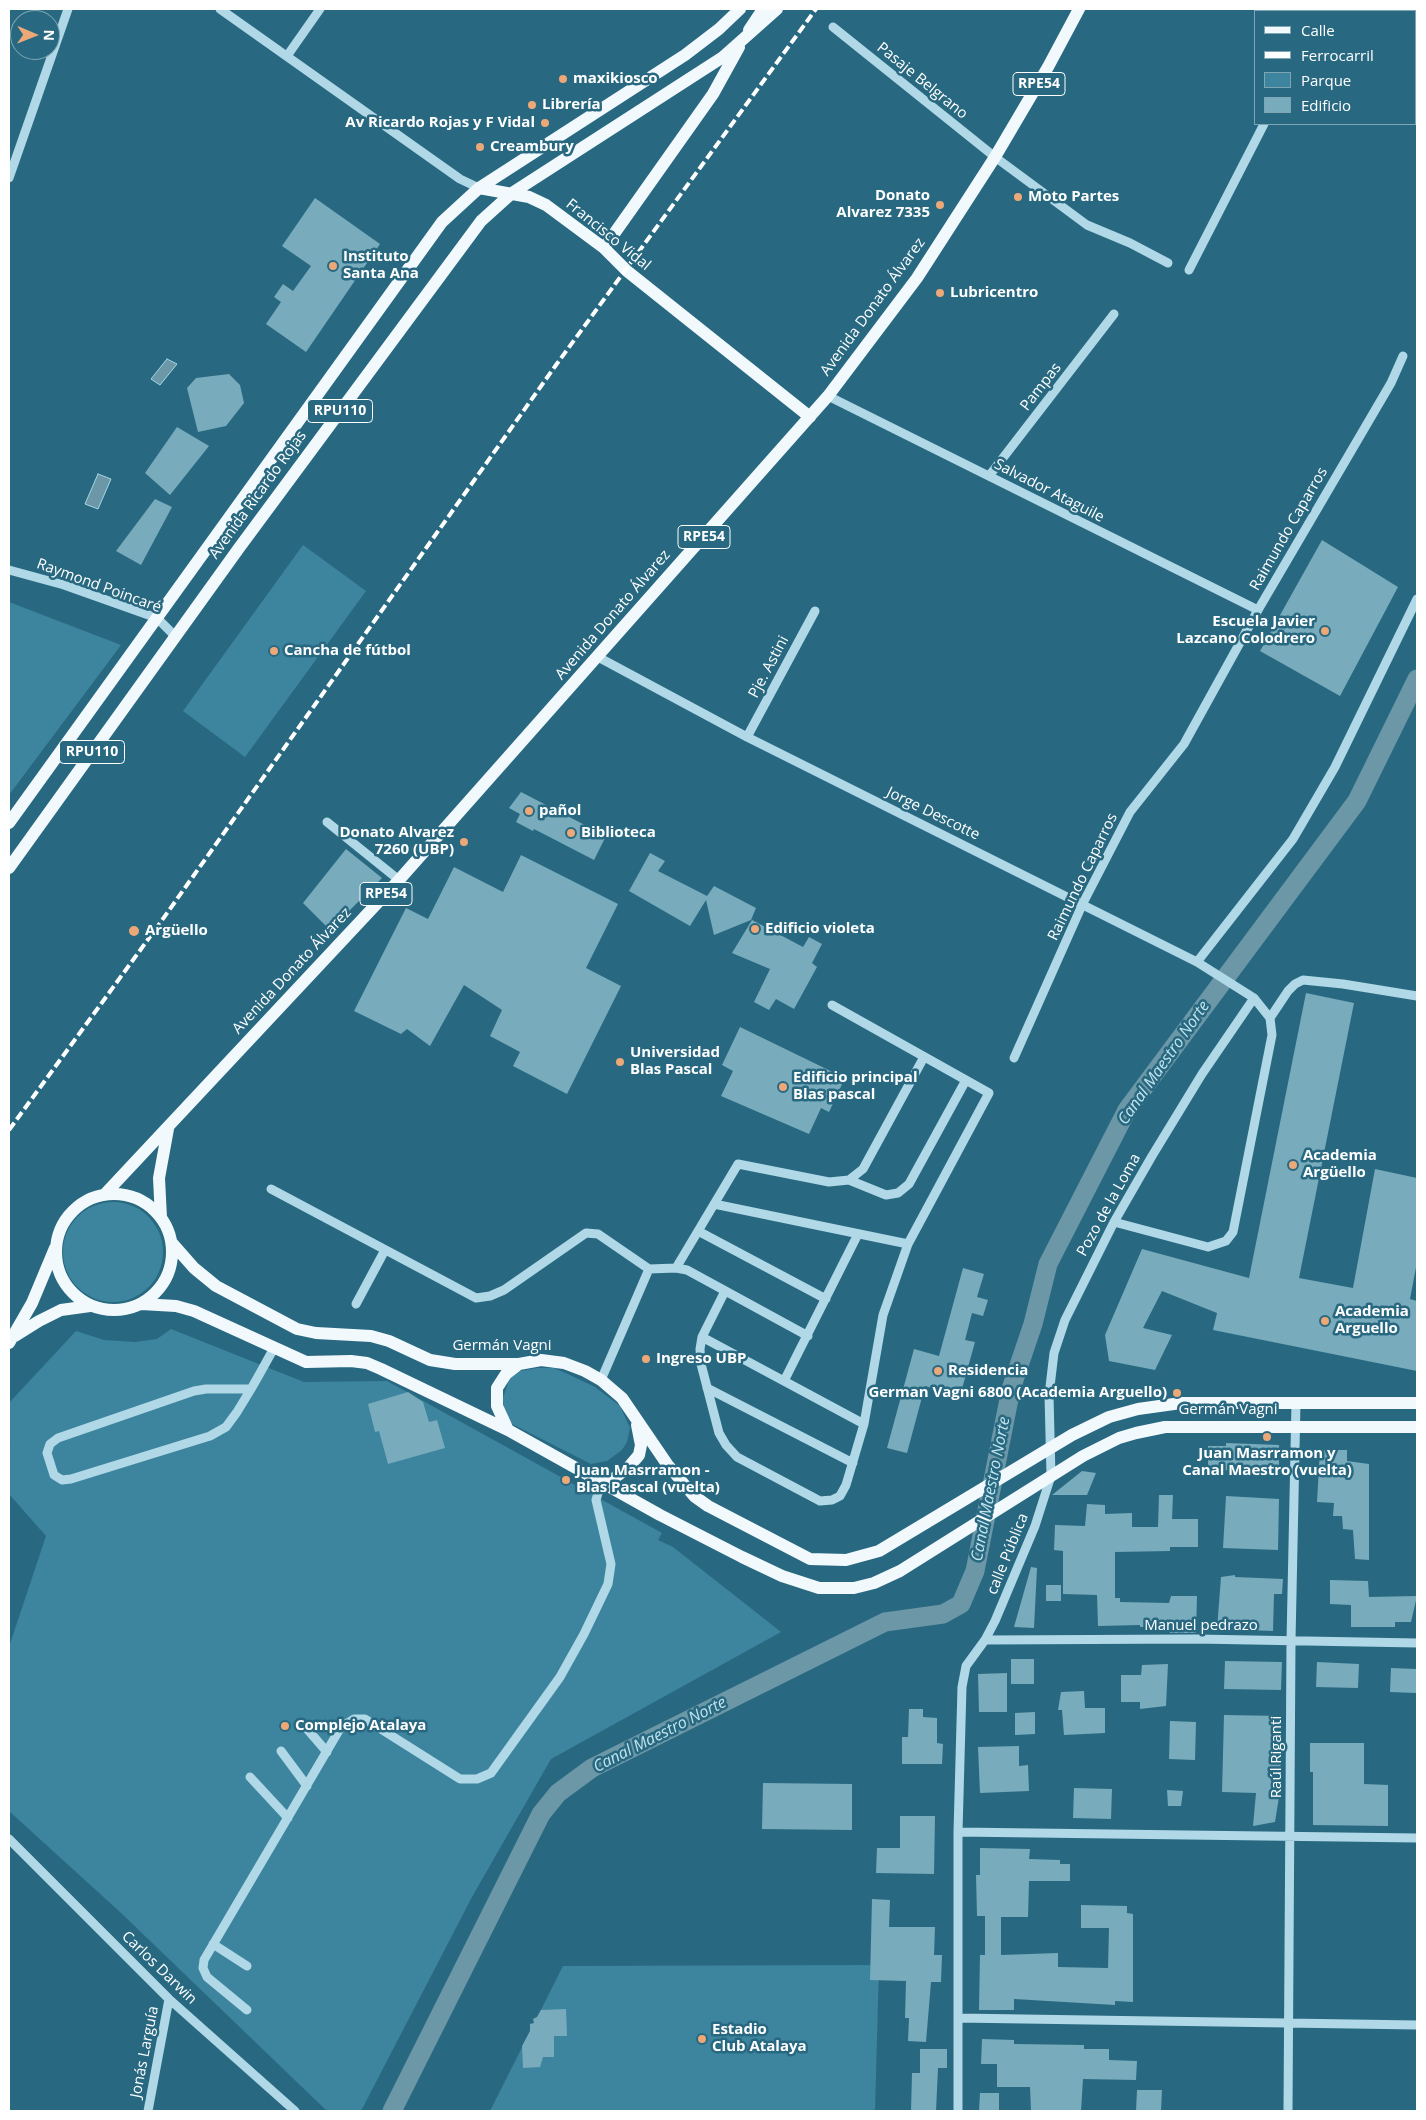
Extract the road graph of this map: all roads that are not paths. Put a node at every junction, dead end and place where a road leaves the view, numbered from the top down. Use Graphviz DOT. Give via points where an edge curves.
graph roads {
  1 [pos="68,9"];
  2 [pos="220,9"];
  3 [pos="320,9"];
  4 [pos="740,9"];
  5 [pos="763,9"];
  6 [pos="777,9"];
  7 [pos="1079,9"];
  8 [pos="833,27"];
  9 [pos="742,43"];
  10 [pos="287,56"];
  11 [pos="1263,125"];
  12 [pos="995,157"];
  13 [pos="9,178"];
  14 [pos="478,188"];
  15 [pos="512,193"];
  16 [pos="604,248"];
  17 [pos="1168,263"];
  18 [pos="1189,270"];
  19 [pos="1114,314"];
  20 [pos="1403,356"];
  21 [pos="828,396"];
  22 [pos="810,417"];
  23 [pos="989,476"];
  24 [pos="9,570"];
  25 [pos="1417,599"];
  26 [pos="1258,610"];
  27 [pos="815,611"];
  28 [pos="158,618"];
  29 [pos="175,636"];
  30 [pos="598,657"];
  31 [pos="747,737"];
  32 [pos="327,822"];
  33 [pos="9,823"];
  34 [pos="9,868"];
  35 [pos="399,880"];
  36 [pos="1082,903"];
  37 [pos="1197,962"];
  38 [pos="1417,996"];
  39 [pos="1254,998"];
  40 [pos="832,1005"];
  41 [pos="1270,1018"];
  42 [pos="924,1057"];
  43 [pos="1014,1058"];
  44 [pos="966,1080"];
  45 [pos="168,1128"];
  46 [pos="849,1180"];
  47 [pos="271,1189"];
  48 [pos="104,1194"];
  49 [pos="714,1204"];
  50 [pos="161,1218"];
  51 [pos="1114,1222"];
  52 [pos="698,1231"];
  53 [pos="858,1234"];
  54 [pos="172,1243"];
  55 [pos="908,1244"];
  56 [pos="56,1246"];
  57 [pos="385,1250"];
  58 [pos="676,1268"];
  59 [pos="648,1269"];
  60 [pos="725,1292"];
  61 [pos="826,1299"];
  62 [pos="140,1304"];
  63 [pos="356,1304"];
  64 [pos="90,1306"];
  65 [pos="808,1336"];
  66 [pos="702,1337"];
  67 [pos="11,1340"];
  68 [pos="274,1348"];
  69 [pos="519,1364"];
  70 [pos="601,1380"];
  71 [pos="784,1381"];
  72 [pos="708,1388"];
  73 [pos="251,1389"];
  74 [pos="1296,1402"];
  75 [pos="1417,1403"];
  76 [pos="632,1413"];
  77 [pos="864,1424"];
  78 [pos="1294,1426"];
  79 [pos="1393,1427"];
  80 [pos="1417,1427"];
  81 [pos="508,1430"];
  82 [pos="1417,1431"];
  83 [pos="1050,1448"];
  84 [pos="853,1463"];
  85 [pos="1051,1476"];
  86 [pos="606,1484"];
  87 [pos="986,1640"];
  88 [pos="1291,1641"];
  89 [pos="1417,1644"];
  90 [pos="308,1730"];
  91 [pos="280,1751"];
  92 [pos="327,1752"];
  93 [pos="250,1777"];
  94 [pos="307,1786"];
  95 [pos="288,1818"];
  96 [pos="958,1832"];
  97 [pos="1291,1837"];
  98 [pos="9,1838"];
  99 [pos="1417,1838"];
  100 [pos="213,1944"];
  101 [pos="247,1966"];
  102 [pos="170,1999"];
  103 [pos="247,2010"];
  104 [pos="958,2018"];
  105 [pos="1290,2023"];
  106 [pos="1417,2025"];
  107 [pos="148,2111"];
  108 [pos="295,2111"];
  109 [pos="958,2111"];
  110 [pos="1288,2111"];
  1 -- 13 [label="street"];
  2 -- 10 [label="street, Francisco Vidal"];
  3 -- 10 [label="street"];
  4 -- 14 [label="main road, Avenida Ricardo Rojas / RPU110" via="685,55"];
  5 -- 9 [label="main road"];
  6 -- 9 [label="main road, Avenida Ricardo Rojas / RPU110"];
  7 -- 12 [label="main road, Avenida Donato Álvarez / RPE54"];
  8 -- 12 [label="street, Pasaje Belgrano"];
  9 -- 15 [label="main road, Avenida Ricardo Rojas / RPU110"];
  9 -- 16 [label="main road" via="713,94"];
  10 -- 14 [label="street, Francisco Vidal" via="460,179"];
  11 -- 18 [label="street"];
  12 -- 17 [label="street, Pasaje Belgrano" via="1087,225"];
  12 -- 21 [label="main road, Avenida Donato Álvarez / RPE54" via="917,278"];
  14 -- 15 [label="main road, Francisco Vidal"];
  14 -- 28 [label="main road, Avenida Ricardo Rojas / RPU110" via="442,222"];
  15 -- 16 [label="main road, Francisco Vidal" via="546,205"];
  15 -- 29 [label="main road, Avenida Ricardo Rojas / RPU110" via="466,239"];
  16 -- 22 [label="main road, Francisco Vidal" via="627,271"];
  19 -- 23 [label="street, Pampas"];
  20 -- 26 [label="street, Raimundo Caparros" via="1391,383"];
  21 -- 22 [label="main road, Avenida Donato Álvarez / RPE54"];
  21 -- 23 [label="street, Salvador Ataguile"];
  22 -- 30 [label="main road, Avenida Donato Álvarez / RPE54"];
  23 -- 26 [label="street, Salvador Ataguile"];
  24 -- 28 [label="street, Raymond Poincaré" via="64,585"];
  25 -- 37 [label="street" via="1335,768 1293,839"];
  26 -- 36 [label="street, Raimundo Caparros" via="1184,744 1130,812"];
  27 -- 31 [label="street, Pje. Astini"];
  28 -- 29 [label="street, Raymond Poincaré"];
  28 -- 33 [label="main road, Avenida Ricardo Rojas / RPU110"];
  29 -- 34 [label="main road, Avenida Ricardo Rojas / RPU110"];
  30 -- 31 [label="street, Jorge Descotte"];
  30 -- 35 [label="main road, Avenida Donato Álvarez / RPE54"];
  31 -- 36 [label="street, Jorge Descotte"];
  32 -- 35 [label="street"];
  35 -- 45 [label="main road, Avenida Donato Álvarez / RPE54"];
  36 -- 37 [label="street, Jorge Descotte"];
  36 -- 43 [label="street, Raimundo Caparros"];
  37 -- 39 [label="street, Jorge Descotte"];
  38 -- 41 [label="street" via="1304,980 1288,991"];
  39 -- 41 [label="street, Jorge Descotte"];
  39 -- 51 [label="street, Pozo de la Loma" via="1202,1074"];
  40 -- 42 [label="street"];
  41 -- 51 [label="street" via="1269,1058 1230,1237 1218,1245 1208,1246"];
  42 -- 44 [label="street"];
  42 -- 46 [label="street" via="864,1168"];
  44 -- 46 [label="street" via="909,1184 898,1193 886,1195"];
  44 -- 55 [label="street" via="989,1093"];
  45 -- 48 [label="main road, Avenida Donato Álvarez"];
  45 -- 50 [label="main road" via="160,1178"];
  46 -- 49 [label="street" via="829,1182 738,1164"];
  47 -- 57 [label="street"];
  48 -- 50 [label="main road" via="132,1196 149,1205"];
  48 -- 56 [label="main road" via="75,1208 62,1226"];
  49 -- 52 [label="street"];
  49 -- 53 [label="street"];
  50 -- 54 [label="main road"];
  51 -- 83 [label="street, Pozo de la Loma" via="1069,1311 1054,1353 1049,1395"];
  52 -- 58 [label="street"];
  52 -- 61 [label="street"];
  53 -- 55 [label="street"];
  53 -- 61 [label="street"];
  54 -- 62 [label="main road" via="172,1262 166,1278 152,1297"];
  54 -- 69 [label="main road, Germán Vagni" via="194,1268 216,1286 297,1329 371,1336 430,1360 446,1363"];
  55 -- 77 [label="street" via="883,1315"];
  56 -- 64 [label="main road" via="63,1279 70,1290"];
  56 -- 67 [label="main road" via="32,1302"];
  57 -- 59 [label="street" via="476,1298 504,1290 586,1233 598,1234"];
  57 -- 63 [label="street"];
  58 -- 59 [label="street"];
  58 -- 60 [label="street" via="687,1270"];
  59 -- 70 [label="street"];
  60 -- 65 [label="street"];
  60 -- 66 [label="street"];
  61 -- 65 [label="street"];
  62 -- 64 [label="main road" via="116,1310"];
  62 -- 68 [label="main road" via="176,1306 194,1311"];
  64 -- 67 [label="main road" via="61,1310 39,1320"];
  65 -- 71 [label="street"];
  66 -- 71 [label="street"];
  66 -- 72 [label="street" via="701,1364"];
  68 -- 73 [label="street"];
  68 -- 81 [label="main road" via="306,1362 366,1363"];
  69 -- 70 [label="main road, Germán Vagni" via="541,1360 564,1363"];
  69 -- 81 [label="main road" via="506,1374 498,1388 497,1406"];
  70 -- 76 [label="main road, Germán Vagni" via="622,1398"];
  71 -- 77 [label="street"];
  72 -- 84 [label="street"];
  72 -- 84 [label="street" via="719,1433 737,1457 812,1496 820,1500 840,1496"];
  73 -- 73 [label="street" via="226,1427 210,1436 71,1479 62,1480 54,1475 47,1453 50,1444 58,1438 194,1392"];
  74 -- 75 [label="main road, Germán Vagni"];
  74 -- 78 [label="street, Raúl Riganti"];
  74 -- 83 [label="main road, Germán Vagni" via="1181,1403 1138,1409 1109,1418"];
  76 -- 83 [label="main road, Germán Vagni" via="694,1496 810,1559 864,1557 896,1542"];
  76 -- 86 [label="main road" via="639,1432 639,1455 628,1468"];
  77 -- 84 [label="street"];
  78 -- 79 [label="main road, Germán Vagni"];
  78 -- 85 [label="main road, Germán Vagni" via="1150,1429 1101,1446"];
  78 -- 88 [label="street, Raúl Riganti"];
  79 -- 80 [label="main road, Germán Vagni"];
  79 -- 82 [label="street"];
  81 -- 86 [label="main road"];
  83 -- 85 [label="street, Pozo de la Loma"];
  85 -- 86 [label="main road, Germán Vagni" via="900,1571 854,1588 819,1588 796,1582 742,1557"];
  85 -- 87 [label="street, calle Pública" via="1035,1526"];
  86 -- 92 [label="street" via="596,1500 611,1564 608,1584 560,1677 491,1773 478,1779 460,1779 365,1719 354,1720 341,1727"];
  87 -- 88 [label="street, Manuel pedrazo"];
  87 -- 96 [label="street, calle Pública" via="966,1666 962,1687"];
  88 -- 89 [label="street, Manuel pedrazo"];
  88 -- 97 [label="street, Raúl Riganti"];
  90 -- 92 [label="street"];
  91 -- 94 [label="street"];
  92 -- 94 [label="street"];
  93 -- 95 [label="street"];
  94 -- 95 [label="street"];
  95 -- 100 [label="street"];
  96 -- 97 [label="street"];
  96 -- 104 [label="street, calle Pública"];
  97 -- 99 [label="street"];
  97 -- 105 [label="street, Raúl Riganti"];
  98 -- 102 [label="street, Carlos Darwin"];
  100 -- 101 [label="street"];
  100 -- 103 [label="street" via="204,1960 207,1977"];
  102 -- 107 [label="street, Jonás Larguía"];
  102 -- 108 [label="street, Carlos Darwin"];
  104 -- 105 [label="street"];
  104 -- 109 [label="street, calle Pública"];
  105 -- 106 [label="street"];
  105 -- 110 [label="street, Raúl Riganti"];
}
